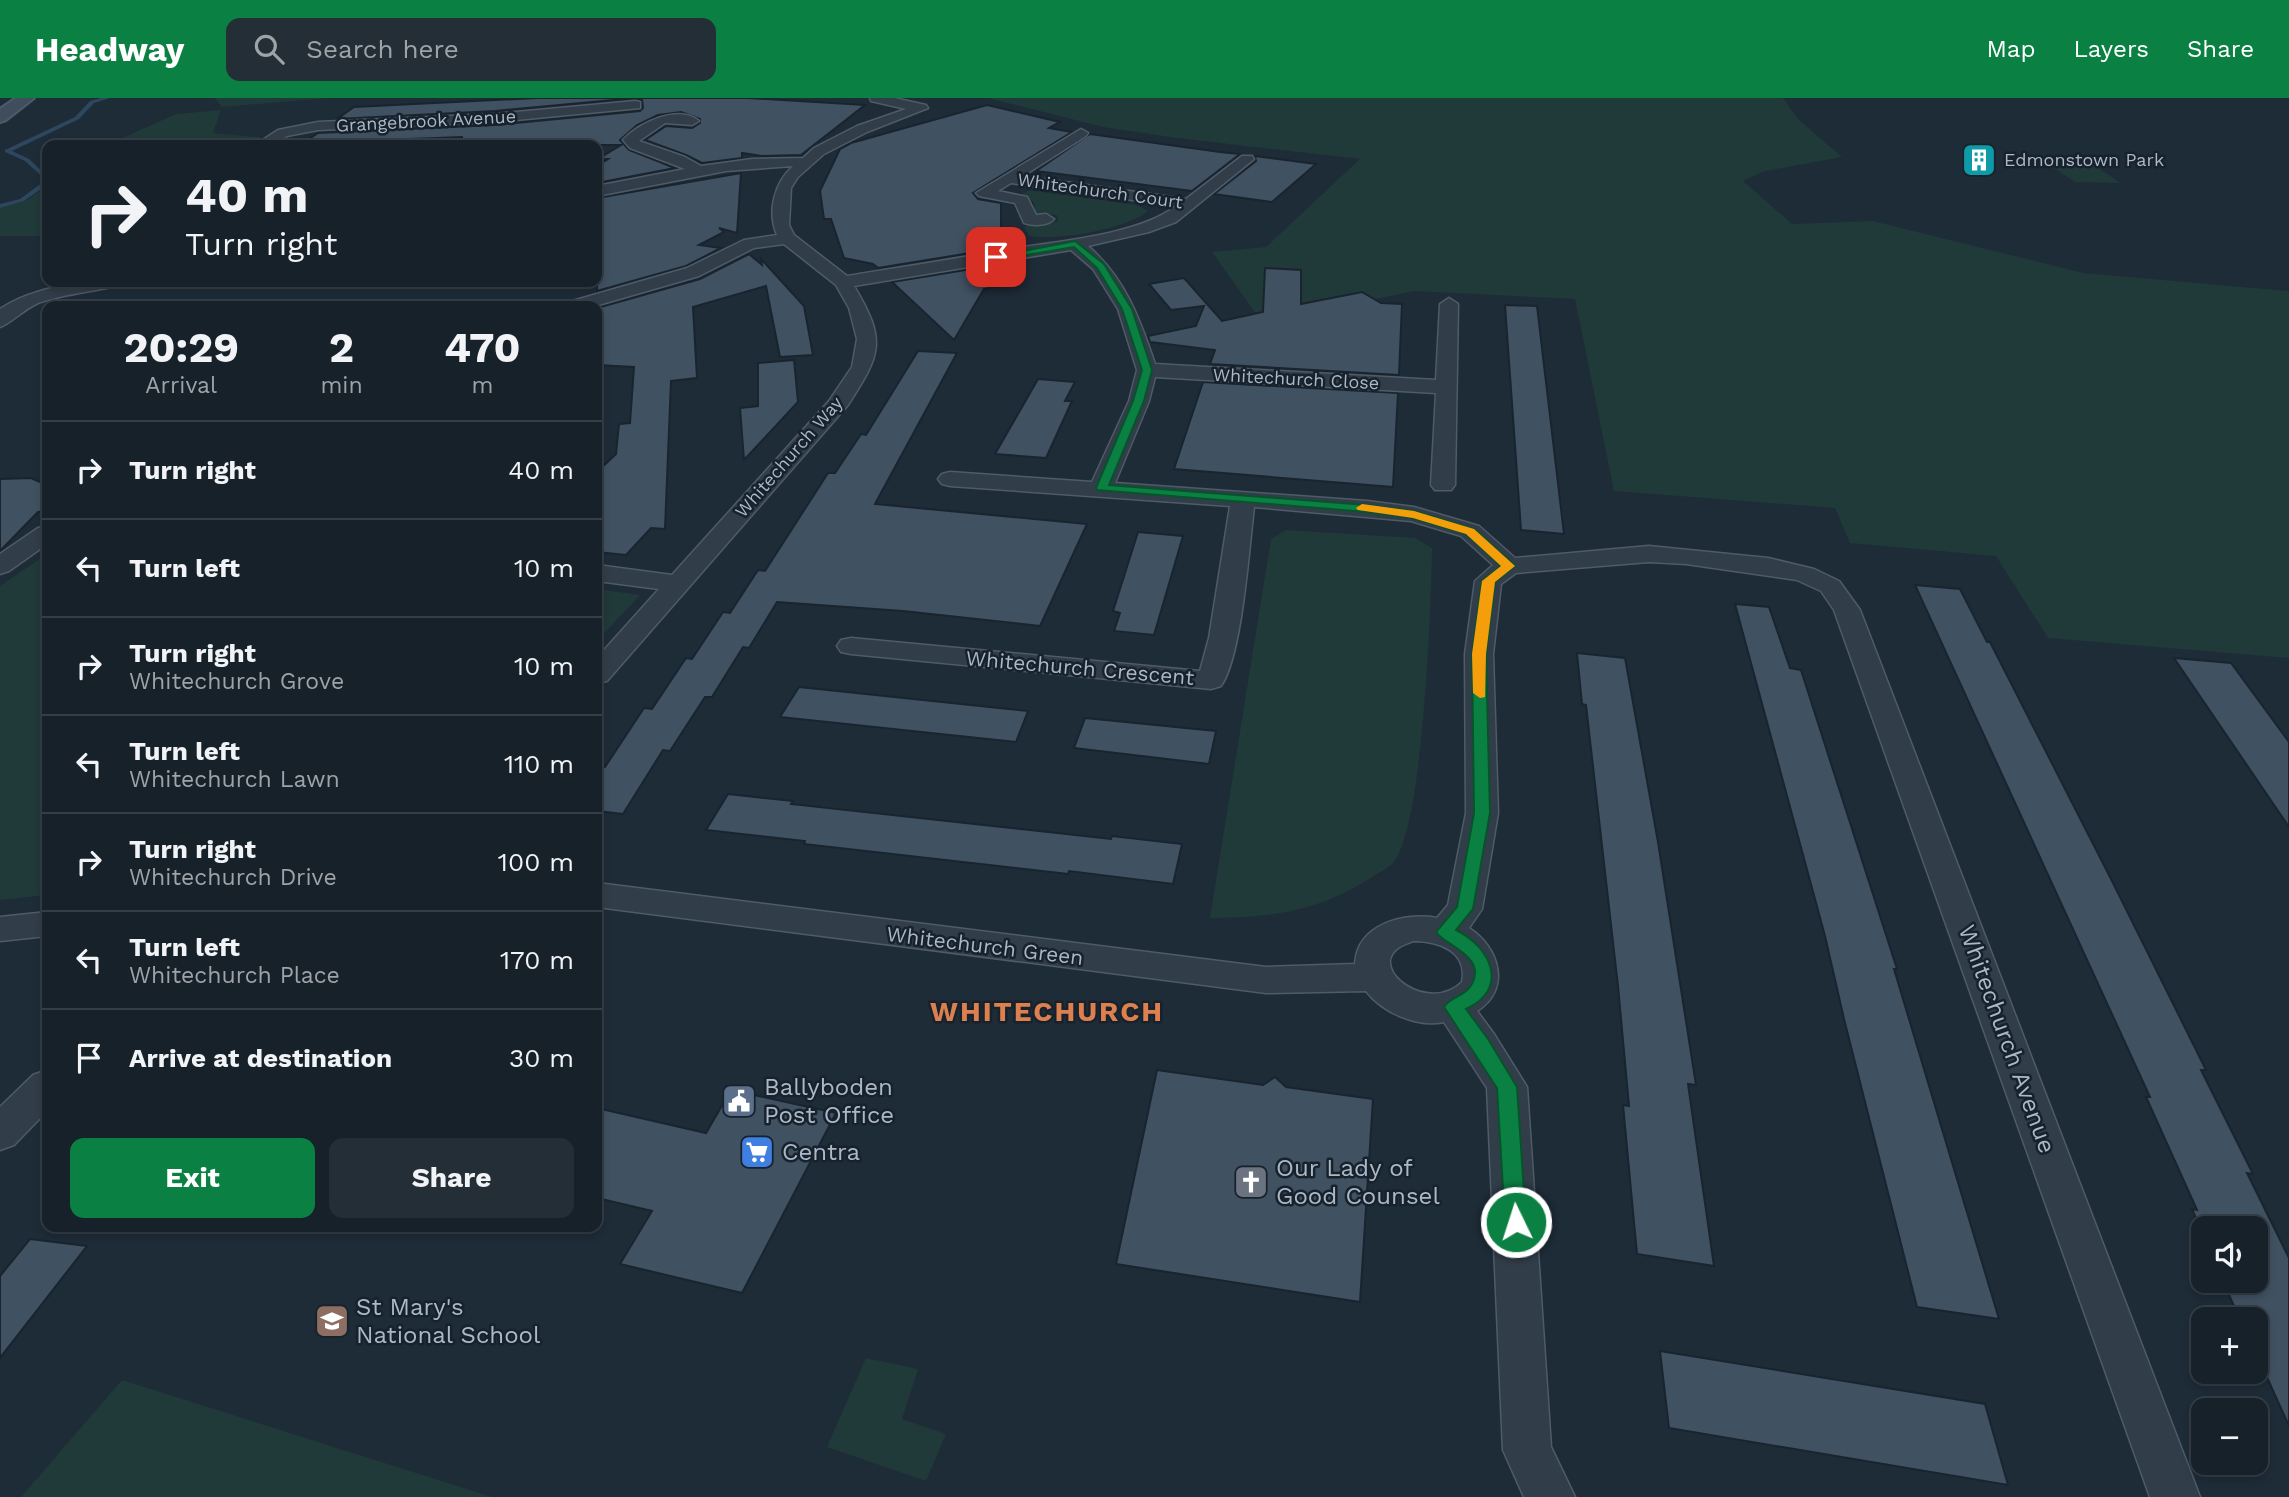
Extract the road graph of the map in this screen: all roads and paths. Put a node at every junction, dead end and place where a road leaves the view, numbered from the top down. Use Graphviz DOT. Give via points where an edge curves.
graph roads {
  1 [pos="26,98"];
  2 [pos="876,98"];
  3 [pos="635,104"];
  4 [pos="0,117"];
  5 [pos="692,121"];
  6 [pos="1081,133"];
  7 [pos="259,139"];
  8 [pos="1247,159"];
  9 [pos="804,162"];
  10 [pos="695,169"];
  11 [pos="1008,178"];
  12 [pos="602,190"];
  13 [pos="1192,204"];
  14 [pos="1046,219"];
  15 [pos="786,238"];
  16 [pos="1075,244"];
  17 [pos="843,282"];
  18 [pos="87,287"];
  19 [pos="593,301"];
  20 [pos="1449,304"];
  21 [pos="0,321"];
  22 [pos="1147,370"];
  23 [pos="1445,387"];
  24 [pos="950,479"];
  25 [pos="1443,485"];
  26 [pos="1101,488"];
  27 [pos="1243,500"];
  28 [pos="42,537"];
  29 [pos="0,566"];
  30 [pos="1509,566"];
  31 [pos="602,574"];
  32 [pos="678,584"];
  33 [pos="851,646"];
  34 [pos="602,670"];
  35 [pos="602,896"];
  36 [pos="42,925"];
  37 [pos="0,929"];
  38 [pos="1445,932"];
  39 [pos="1375,977"];
  40 [pos="1454,1007"];
  41 [pos="42,1091"];
  42 [pos="0,1133"];
  43 [pos="1550,1497"];
  44 [pos="2175,1497"];
  1 -- 4 [label="street"];
  2 -- 9 [label="street" via="921,108 862,129"];
  3 -- 7 [label="street, Grangebrook Avenue" via="508,117 318,126"];
  5 -- 10 [label="street" via="662,119 630,140"];
  6 -- 11 [label="street, Whitechurch Court"];
  8 -- 13 [label="street"];
  9 -- 10 [label="street" via="758,161"];
  9 -- 15 [label="street" via="783,188 781,225"];
  10 -- 12 [label="street"];
  11 -- 13 [label="street, Whitechurch Court"];
  11 -- 14 [label="street, Whitechurch Court" via="984,193 1021,200 1030,220"];
  13 -- 16 [label="street" via="1143,229"];
  15 -- 17 [label="street, Whitechurch Way"];
  15 -- 19 [label="street" via="750,244 693,272"];
  16 -- 17 [label="street"];
  16 -- 22 [label="street" via="1100,266 1127,309"];
  17 -- 32 [label="street, Whitechurch Way" via="858,308 867,339 862,367 837,405"];
  18 -- 21 [label="street" via="16,306"];
  20 -- 23 [label="street"];
  22 -- 23 [label="street, Whitechurch Close"];
  22 -- 26 [label="street" via="1139,401"];
  23 -- 25 [label="street"];
  24 -- 26 [label="street"];
  26 -- 27 [label="street"];
  27 -- 30 [label="street" via="1414,514 1470,531"];
  27 -- 33 [label="street, Whitechurch Crescent" via="1223,638 1211,680"];
  28 -- 29 [label="street"];
  30 -- 38 [label="street" via="1488,581 1479,654 1482,813 1465,909"];
  30 -- 44 [label="street, Whitechurch Avenue" via="1625,555 1686,556 1768,566 1805,574 1830,586 1847,610"];
  31 -- 32 [label="street"];
  32 -- 34 [label="street, Whitechurch Way"];
  35 -- 39 [label="street, Whitechurch Green" via="1266,980"];
  36 -- 37 [label="street"];
  38 -- 39 [label="street" via="1409,928 1393,932 1373,951"];
  38 -- 40 [label="street" via="1474,951 1483,977 1479,989"];
  39 -- 40 [label="street" via="1385,990 1416,1007"];
  40 -- 43 [label="street" via="1507,1087 1527,1450"];
  41 -- 42 [label="street"];
}
